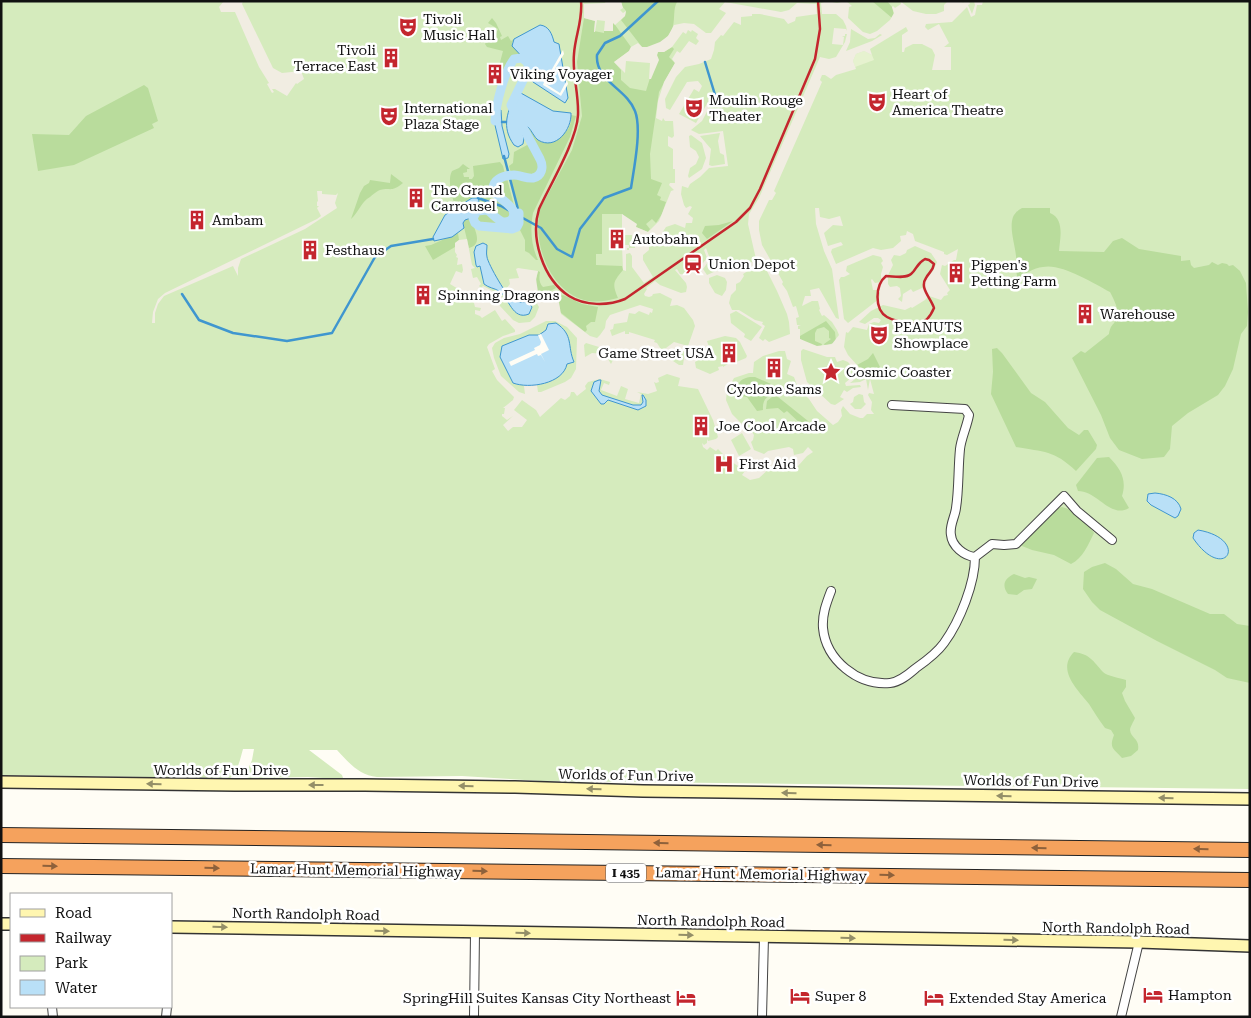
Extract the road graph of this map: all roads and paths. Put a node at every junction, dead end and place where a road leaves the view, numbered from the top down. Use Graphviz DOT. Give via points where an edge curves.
graph roads {
  1 [pos="892,405"];
  2 [pos="1112,540"];
  3 [pos="975,557"];
  4 [pos="830,591"];
  5 [pos="1,782"];
  6 [pos="1250,799"];
  7 [pos="1,836"];
  8 [pos="1250,850"];
  9 [pos="1,866"];
  10 [pos="1250,880"];
  11 [pos="172,926"];
  12 [pos="474,932"];
  13 [pos="764,937"];
  14 [pos="1138,942"];
  15 [pos="1250,946"];
  16 [pos="474,1017"];
  17 [pos="762,1017"];
  18 [pos="1121,1017"];
  1 -- 3 [label="street" via="965,409 969,415 960,447 956,510 950,536 966,556"];
  2 -- 3 [label="street" via="1064,496 1016,544 992,544"];
  3 -- 4 [label="street" via="970,590 944,642 931,657 892,683 877,683 853,676 829,649 823,619"];
  6 -- 5 [label="main road, Worlds of Fun Drive, one-way"];
  8 -- 7 [label="highway, I 435, one-way"];
  9 -- 10 [label="highway, Lamar Hunt Memorial Highway / I 435, one-way"];
  11 -- 12 [label="main road, North Randolph Road, one-way"];
  12 -- 13 [label="main road, North Randolph Road, one-way"];
  12 -- 16 [label="street"];
  13 -- 14 [label="main road, North Randolph Road, one-way"];
  13 -- 17 [label="street"];
  14 -- 15 [label="main road, North Randolph Road"];
  14 -- 18 [label="street"];
}
